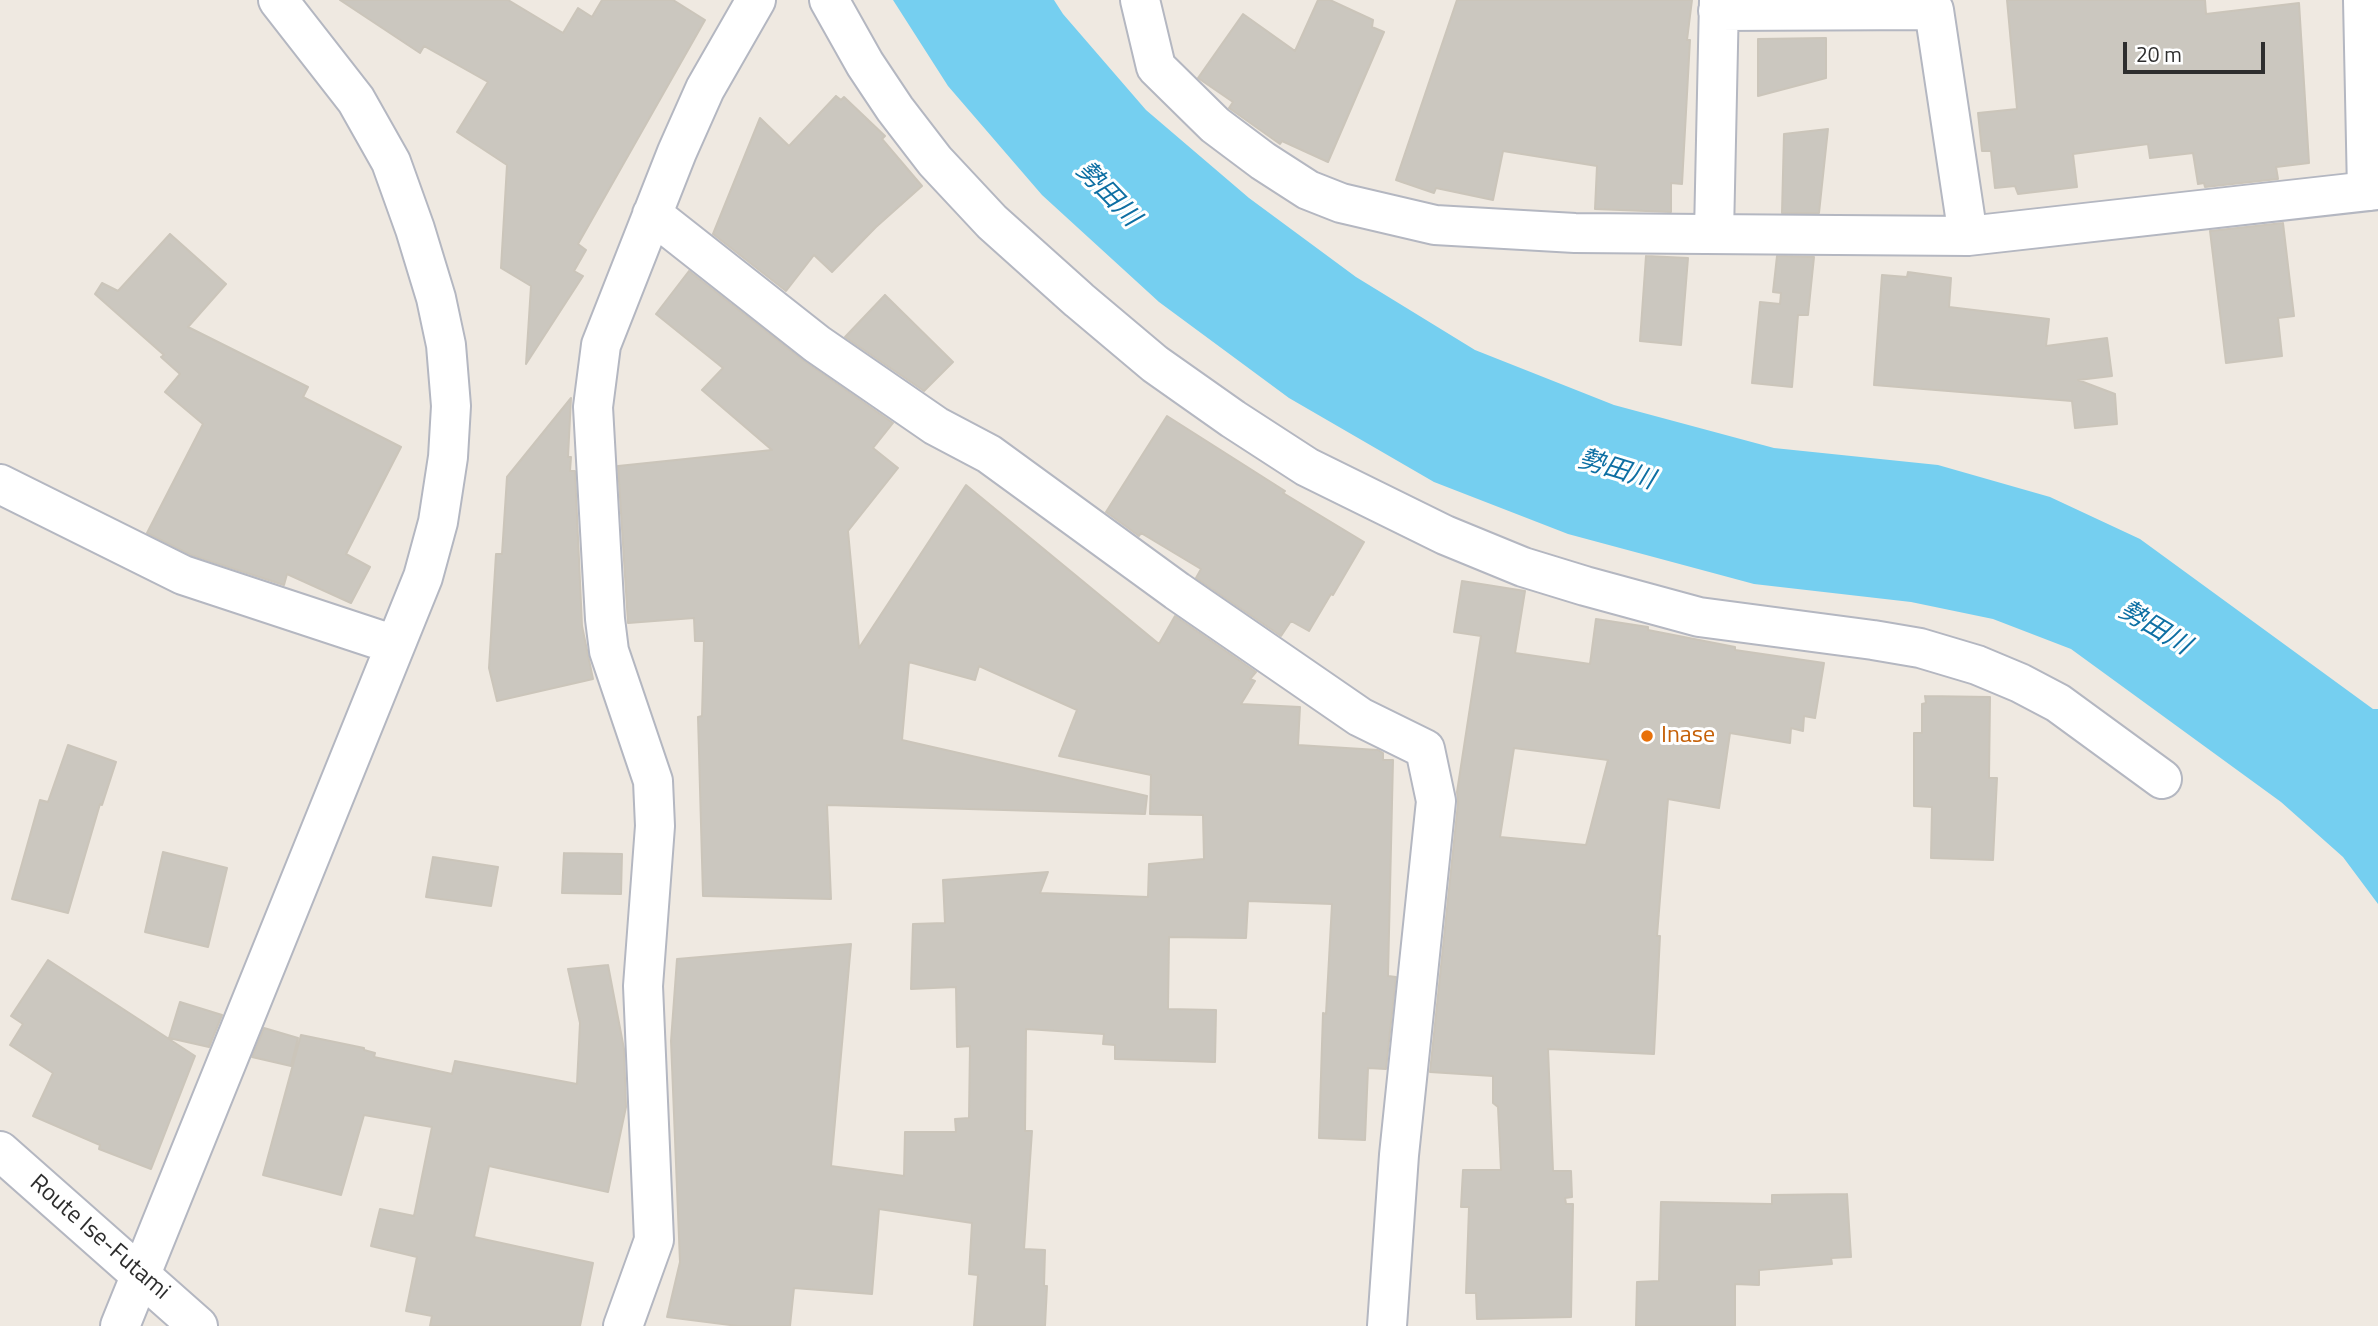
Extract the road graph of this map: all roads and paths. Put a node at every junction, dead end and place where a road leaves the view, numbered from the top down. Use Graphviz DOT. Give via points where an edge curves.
graph roads {
  1 [pos="278,0"];
  2 [pos="756,0"];
  3 [pos="829,0"];
  4 [pos="1140,0"];
  5 [pos="2363,0"];
  6 [pos="1719,6"];
  7 [pos="2372,191"];
  8 [pos="652,214"];
  9 [pos="1714,234"];
  10 [pos="1968,236"];
  11 [pos="0,484"];
  12 [pos="394,645"];
  13 [pos="2162,779"];
  14 [pos="0,1151"];
  15 [pos="141,1274"];
  16 [pos="120,1326"];
  17 [pos="198,1326"];
  18 [pos="623,1326"];
  19 [pos="1387,1326"];
  1 -- 12 [label="street" via="356,100 391,162 436,298 446,345 451,406 438,522 424,576"];
  2 -- 8 [label="street" via="705,89"];
  3 -- 13 [label="street" via="895,109 935,161 992,222 1155,364 1307,467 1445,535 1560,579 1699,617 1920,648 1976,665 2058,703"];
  4 -- 9 [label="street" via="1156,67 1190,103 1308,190 1340,203 1435,225"];
  5 -- 7 [label="street"];
  6 -- 9 [label="street"];
  6 -- 10 [label="street" via="1934,10"];
  7 -- 10 [label="street"];
  8 -- 18 [label="street" via="601,345 593,407 609,651 653,781 643,986 654,1240"];
  8 -- 19 [label="street" via="860,374 936,426 989,454 1177,592 1360,717 1425,749 1436,801 1399,1155"];
  9 -- 10 [label="street"];
  11 -- 12 [label="street" via="183,575"];
  12 -- 15 [label="street"];
  14 -- 15 [label="street, Route Ise-Futami"];
  15 -- 16 [label="street"];
  15 -- 17 [label="street, Route Ise-Futami"];
}
